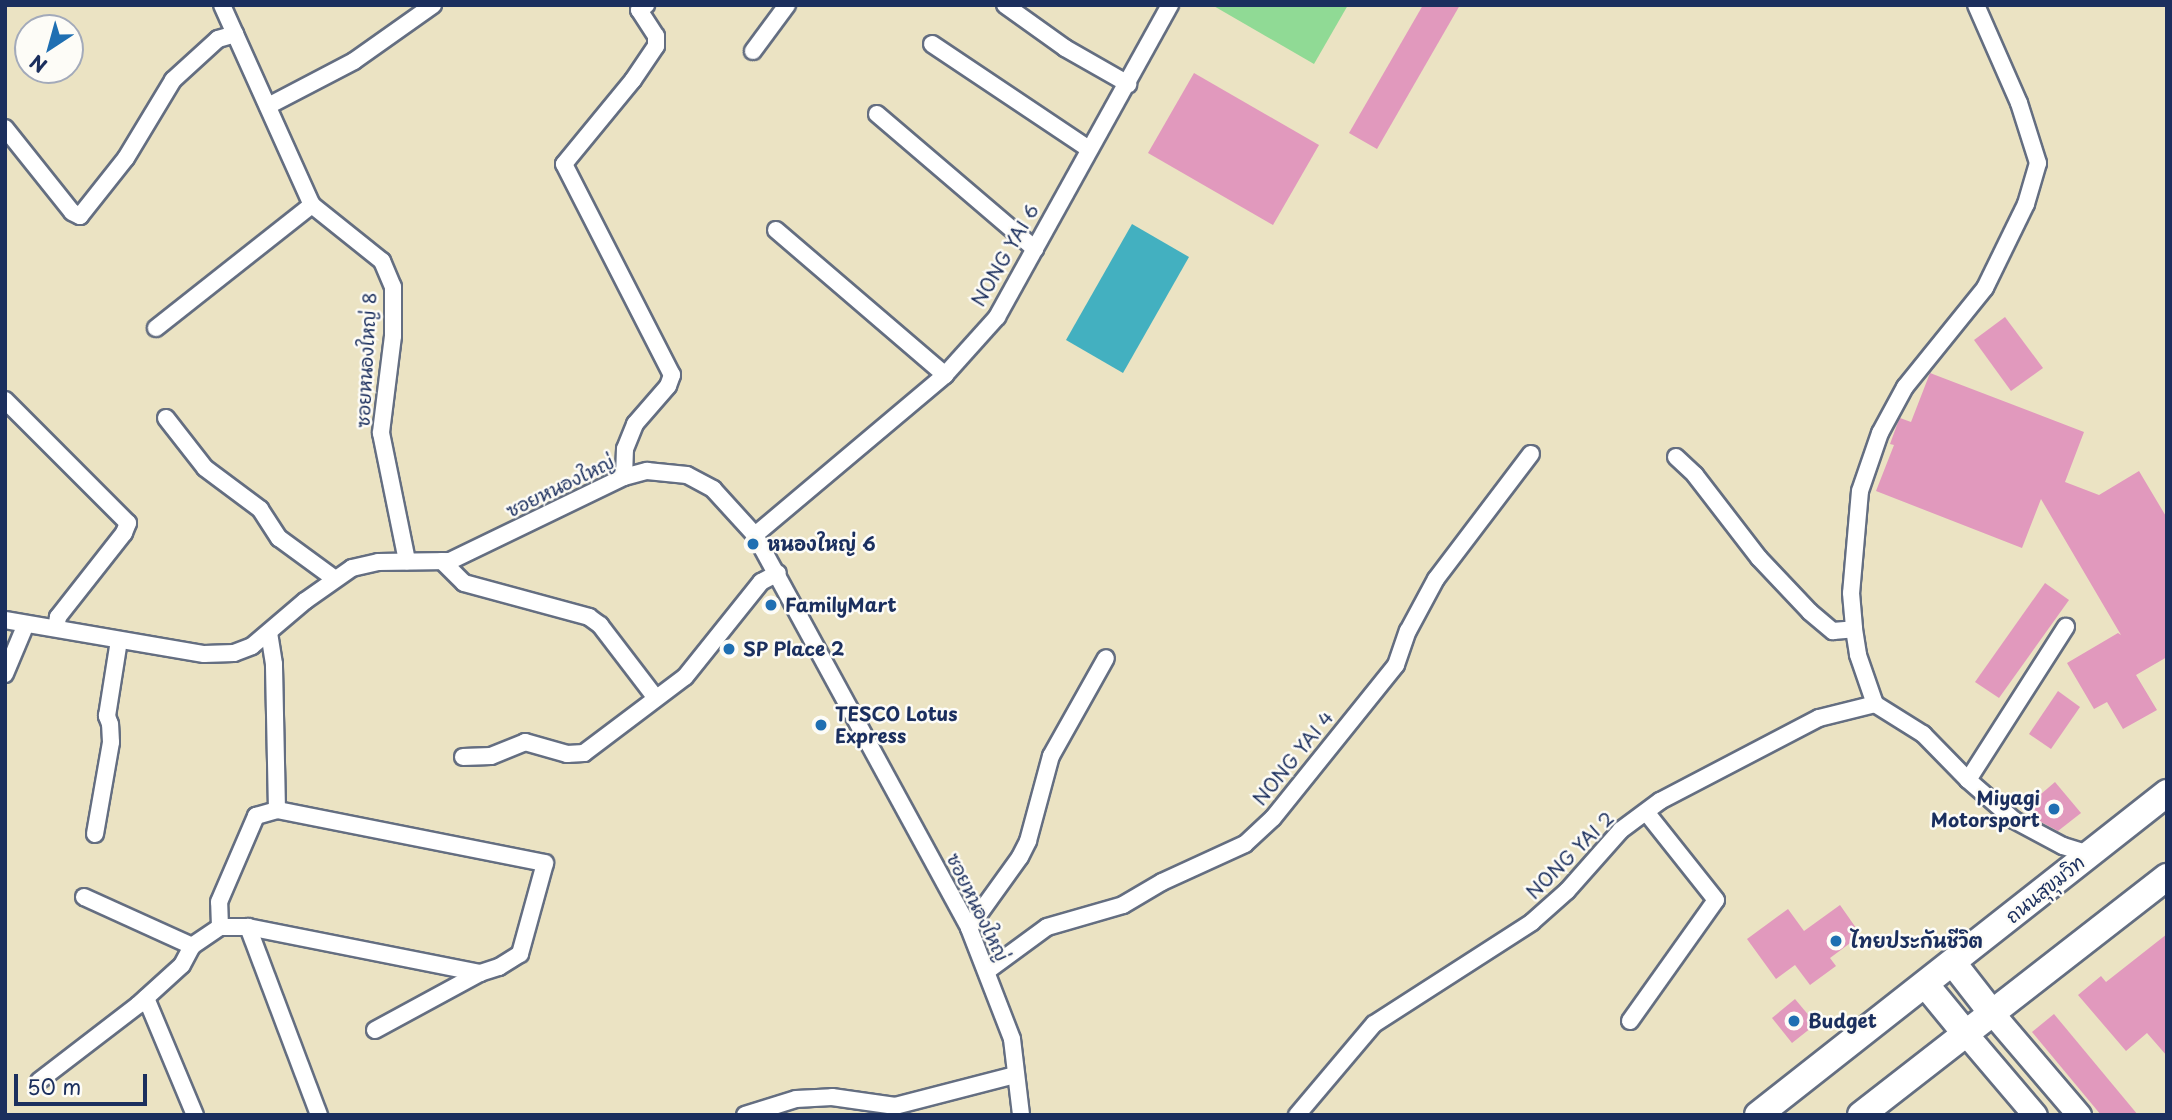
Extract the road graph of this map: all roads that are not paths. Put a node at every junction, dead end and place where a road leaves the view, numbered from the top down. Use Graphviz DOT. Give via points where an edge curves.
graph roads {
  1 [pos="222,5"];
  2 [pos="433,5"];
  3 [pos="646,5"];
  4 [pos="787,5"];
  5 [pos="1005,5"];
  6 [pos="1170,5"];
  7 [pos="1976,5"];
  8 [pos="235,34"];
  9 [pos="932,44"];
  10 [pos="753,51"];
  11 [pos="1128,83"];
  12 [pos="268,106"];
  13 [pos="877,114"];
  14 [pos="5,128"];
  15 [pos="1089,149"];
  16 [pos="312,205"];
  17 [pos="776,230"];
  18 [pos="1035,249"];
  19 [pos="156,328"];
  20 [pos="945,374"];
  21 [pos="5,400"];
  22 [pos="166,418"];
  23 [pos="1531,454"];
  24 [pos="1676,457"];
  25 [pos="624,477"];
  26 [pos="755,535"];
  27 [pos="407,561"];
  28 [pos="442,561"];
  29 [pos="778,573"];
  30 [pos="335,579"];
  31 [pos="5,620"];
  32 [pos="26,624"];
  33 [pos="2066,627"];
  34 [pos="56,628"];
  35 [pos="1854,629"];
  36 [pos="270,633"];
  37 [pos="119,640"];
  38 [pos="1106,658"];
  39 [pos="5,674"];
  40 [pos="655,697"];
  41 [pos="1875,704"];
  42 [pos="463,757"];
  43 [pos="1968,780"];
  44 [pos="2167,793"];
  45 [pos="277,810"];
  46 [pos="1646,812"];
  47 [pos="94,834"];
  48 [pos="2089,854"];
  49 [pos="2167,877"];
  50 [pos="84,897"];
  51 [pos="220,928"];
  52 [pos="248,928"];
  53 [pos="969,928"];
  54 [pos="192,946"];
  55 [pos="1953,963"];
  56 [pos="987,971"];
  57 [pos="480,973"];
  58 [pos="1925,984"];
  59 [pos="146,998"];
  60 [pos="1992,1013"];
  61 [pos="1630,1021"];
  62 [pos="375,1030"];
  63 [pos="1966,1034"];
  64 [pos="1015,1075"];
  65 [pos="39,1081"];
  66 [pos="195,1115"];
  67 [pos="319,1115"];
  68 [pos="745,1115"];
  69 [pos="1021,1115"];
  70 [pos="1297,1115"];
  71 [pos="1758,1115"];
  72 [pos="1861,1115"];
  73 [pos="2035,1115"];
  74 [pos="2079,1115"];
  1 -- 8 [label="street, ซอยหนองใหญ่ 8"];
  2 -- 12 [label="street" via="354,61"];
  3 -- 25 [label="street" via="639,10 656,36 656,46 564,164 673,375 635,424 625,449"];
  4 -- 10 [label="street"];
  5 -- 11 [label="street" via="1065,48"];
  6 -- 11 [label="street, NONG YAI 6"];
  7 -- 35 [label="street" via="2019,103 2038,163 2026,204 1985,288 1905,387 1880,433 1860,491 1851,593"];
  8 -- 12 [label="street, ซอยหนองใหญ่ 8"];
  8 -- 14 [label="street" via="218,39 173,80 127,158 80,216"];
  9 -- 15 [label="street"];
  11 -- 15 [label="street, NONG YAI 6"];
  12 -- 16 [label="street, ซอยหนองใหญ่ 8"];
  13 -- 18 [label="street"];
  15 -- 18 [label="street, NONG YAI 6"];
  16 -- 19 [label="street"];
  16 -- 27 [label="street, ซอยหนองใหญ่ 8" via="382,261 393,287 393,336 382,433"];
  17 -- 20 [label="street"];
  18 -- 20 [label="street, NONG YAI 6" via="997,317"];
  20 -- 26 [label="street, NONG YAI 6"];
  21 -- 34 [label="street" via="128,523 58,617"];
  22 -- 30 [label="street" via="205,468 260,509 279,538"];
  23 -- 56 [label="street, NONG YAI 4" via="1436,579 1396,665 1273,818 1245,844 1123,905 1048,927"];
  24 -- 35 [label="street" via="1810,612 1833,631"];
  25 -- 26 [label="street, ซอยหนองใหญ่" via="647,471 687,475 713,489"];
  25 -- 28 [label="street, ซอยหนองใหญ่" via="470,554"];
  26 -- 29 [label="street, ซอยหนองใหญ่"];
  27 -- 28 [label="street, ซอยหนองใหญ่"];
  27 -- 30 [label="street, ซอยหนองใหญ่" via="352,568"];
  28 -- 40 [label="street" via="464,583 589,617"];
  29 -- 40 [label="street" via="761,582 685,677"];
  29 -- 53 [label="street, ซอยหนองใหญ่" via="834,685"];
  30 -- 36 [label="street, ซอยหนองใหญ่"];
  31 -- 32 [label="street, ซอยหนองใหญ่"];
  32 -- 34 [label="street, ซอยหนองใหญ่"];
  32 -- 39 [label="street"];
  33 -- 43 [label="street"];
  34 -- 37 [label="street, ซอยหนองใหญ่"];
  35 -- 41 [label="street"];
  36 -- 37 [label="street, ซอยหนองใหญ่" via="234,653 204,654"];
  36 -- 45 [label="street"];
  37 -- 47 [label="street" via="107,716 111,741"];
  38 -- 53 [label="street" via="1051,757 1020,857"];
  40 -- 42 [label="street" via="584,753 567,754 525,742 491,756"];
  41 -- 43 [label="street" via="1923,734"];
  41 -- 46 [label="street, NONG YAI 2" via="1819,718 1768,742"];
  43 -- 48 [label="street" via="2014,820"];
  44 -- 48 [label="highway, ถนนสุขุมวิท"];
  45 -- 51 [label="street" via="256,816 219,902"];
  45 -- 57 [label="street" via="545,863 520,954"];
  46 -- 61 [label="street" via="1716,900"];
  46 -- 70 [label="street, NONG YAI 2" via="1621,830 1567,891 1532,922 1374,1024"];
  48 -- 55 [label="highway, ถนนสุขุมวิท"];
  49 -- 60 [label="highway"];
  50 -- 54 [label="street"];
  51 -- 52 [label="street"];
  51 -- 54 [label="street"];
  52 -- 57 [label="street"];
  52 -- 67 [label="street"];
  53 -- 56 [label="street, ซอยหนองใหญ่"];
  54 -- 59 [label="street" via="182,965"];
  55 -- 58 [label="highway, ถนนสุขุมวิท"];
  55 -- 60 [label="highway"];
  56 -- 64 [label="street, ซอยหนองใหญ่" via="1012,1039"];
  57 -- 62 [label="street"];
  58 -- 63 [label="highway"];
  58 -- 71 [label="highway, ถนนสุขุมวิท"];
  59 -- 65 [label="street"];
  59 -- 66 [label="street"];
  60 -- 63 [label="highway"];
  60 -- 74 [label="main road"];
  63 -- 72 [label="highway"];
  63 -- 73 [label="main road"];
  64 -- 68 [label="street" via="895,1106 832,1097 796,1099"];
  64 -- 69 [label="street, ซอยหนองใหญ่"];
}
